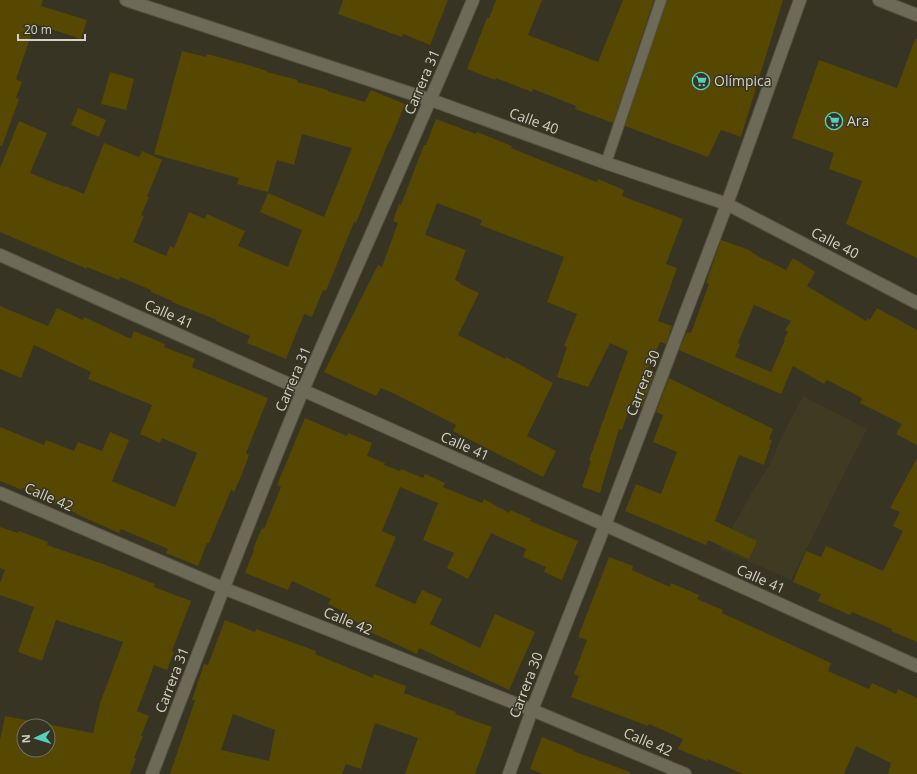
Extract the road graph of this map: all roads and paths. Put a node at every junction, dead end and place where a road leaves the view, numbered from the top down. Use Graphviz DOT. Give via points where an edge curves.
graph roads {
  1 [pos="126,0"];
  2 [pos="473,0"];
  3 [pos="661,0"];
  4 [pos="800,0"];
  5 [pos="880,0"];
  6 [pos="917,15"];
  7 [pos="431,100"];
  8 [pos="606,163"];
  9 [pos="727,204"];
  10 [pos="0,255"];
  11 [pos="917,303"];
  12 [pos="303,390"];
  13 [pos="0,493"];
  14 [pos="605,525"];
  15 [pos="223,588"];
  16 [pos="917,666"];
  17 [pos="532,710"];
  18 [pos="152,774"];
  19 [pos="509,774"];
  20 [pos="686,774"];
  1 -- 7 [label="street, Calle 40"];
  2 -- 7 [label="street, Carrera 31"];
  3 -- 8 [label="lane"];
  4 -- 9 [label="street, Carrera 30"];
  5 -- 6 [label="street"];
  7 -- 8 [label="street, Calle 40"];
  7 -- 12 [label="street, Carrera 31"];
  8 -- 9 [label="street, Calle 40"];
  9 -- 11 [label="street, Calle 40"];
  9 -- 14 [label="street, Carrera 30"];
  10 -- 12 [label="street, Calle 41"];
  12 -- 14 [label="street, Calle 41"];
  12 -- 15 [label="street, Carrera 31"];
  13 -- 15 [label="street, Calle 42"];
  14 -- 16 [label="street, Calle 41"];
  14 -- 17 [label="street, Carrera 30"];
  15 -- 17 [label="street, Calle 42"];
  15 -- 18 [label="street, Carrera 31"];
  17 -- 19 [label="street, Carrera 30"];
  17 -- 20 [label="street, Calle 42"];
}
